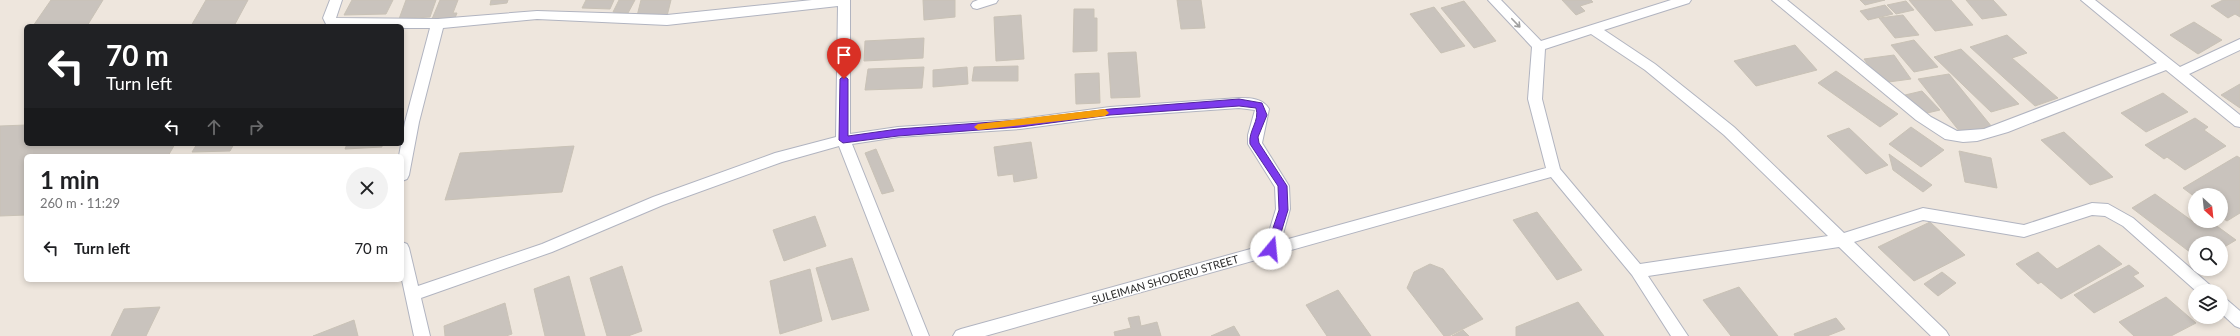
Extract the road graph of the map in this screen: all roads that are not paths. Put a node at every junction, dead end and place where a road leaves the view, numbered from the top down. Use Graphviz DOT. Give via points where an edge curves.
graph roads {
  1 [pos="336,0"];
  2 [pos="844,0"];
  3 [pos="992,0"];
  4 [pos="1494,0"];
  5 [pos="1685,0"];
  6 [pos="1778,0"];
  7 [pos="2087,0"];
  8 [pos="977,5"];
  9 [pos="438,24"];
  10 [pos="1594,30"];
  11 [pos="2240,44"];
  12 [pos="1539,46"];
  13 [pos="2167,64"];
  14 [pos="2178,74"];
  15 [pos="2240,122"];
  16 [pos="843,140"];
  17 [pos="404,164"];
  18 [pos="1554,171"];
  19 [pos="1842,240"];
  20 [pos="1271,249"];
  21 [pos="404,256"];
  22 [pos="1637,271"];
  23 [pos="2198,284"];
  24 [pos="414,294"];
  25 [pos="2228,310"];
  26 [pos="2240,321"];
  27 [pos="422,336"];
  28 [pos="921,336"];
  29 [pos="961,336"];
  30 [pos="1680,336"];
  31 [pos="1941,336"];
  1 -- 9 [label="street" via="329,18 332,23"];
  2 -- 9 [label="street" via="667,20 537,15"];
  2 -- 16 [label="street"];
  3 -- 8 [label="street"];
  4 -- 12 [label="street, one-way"];
  5 -- 10 [label="street"];
  6 -- 13 [label="street" via="1915,112 1950,135 1976,136 2004,128"];
  7 -- 13 [label="street"];
  9 -- 17 [label="street" via="412,122"];
  10 -- 12 [label="street"];
  10 -- 19 [label="street" via="1650,67 1729,131"];
  11 -- 14 [label="street"];
  12 -- 18 [label="street" via="1535,99"];
  13 -- 14 [label="street"];
  14 -- 15 [label="street"];
  16 -- 20 [label="street" via="898,132 1020,124 1110,112 1239,103 1259,105 1262,115 1254,137 1255,144 1282,186 1283,210"];
  16 -- 24 [label="street" via="780,157 719,178 547,248"];
  16 -- 28 [label="street"];
  18 -- 20 [label="street, SULEIMAN SHODERU STREET"];
  18 -- 22 [label="street"];
  19 -- 22 [label="street"];
  19 -- 23 [label="street" via="1924,214 2024,231 2092,208 2108,210 2128,222"];
  19 -- 31 [label="street"];
  20 -- 29 [label="street, SULEIMAN SHODERU STREET"];
  21 -- 24 [label="street"];
  22 -- 30 [label="street"];
  24 -- 27 [label="street"];
  25 -- 26 [label="street"];
}
